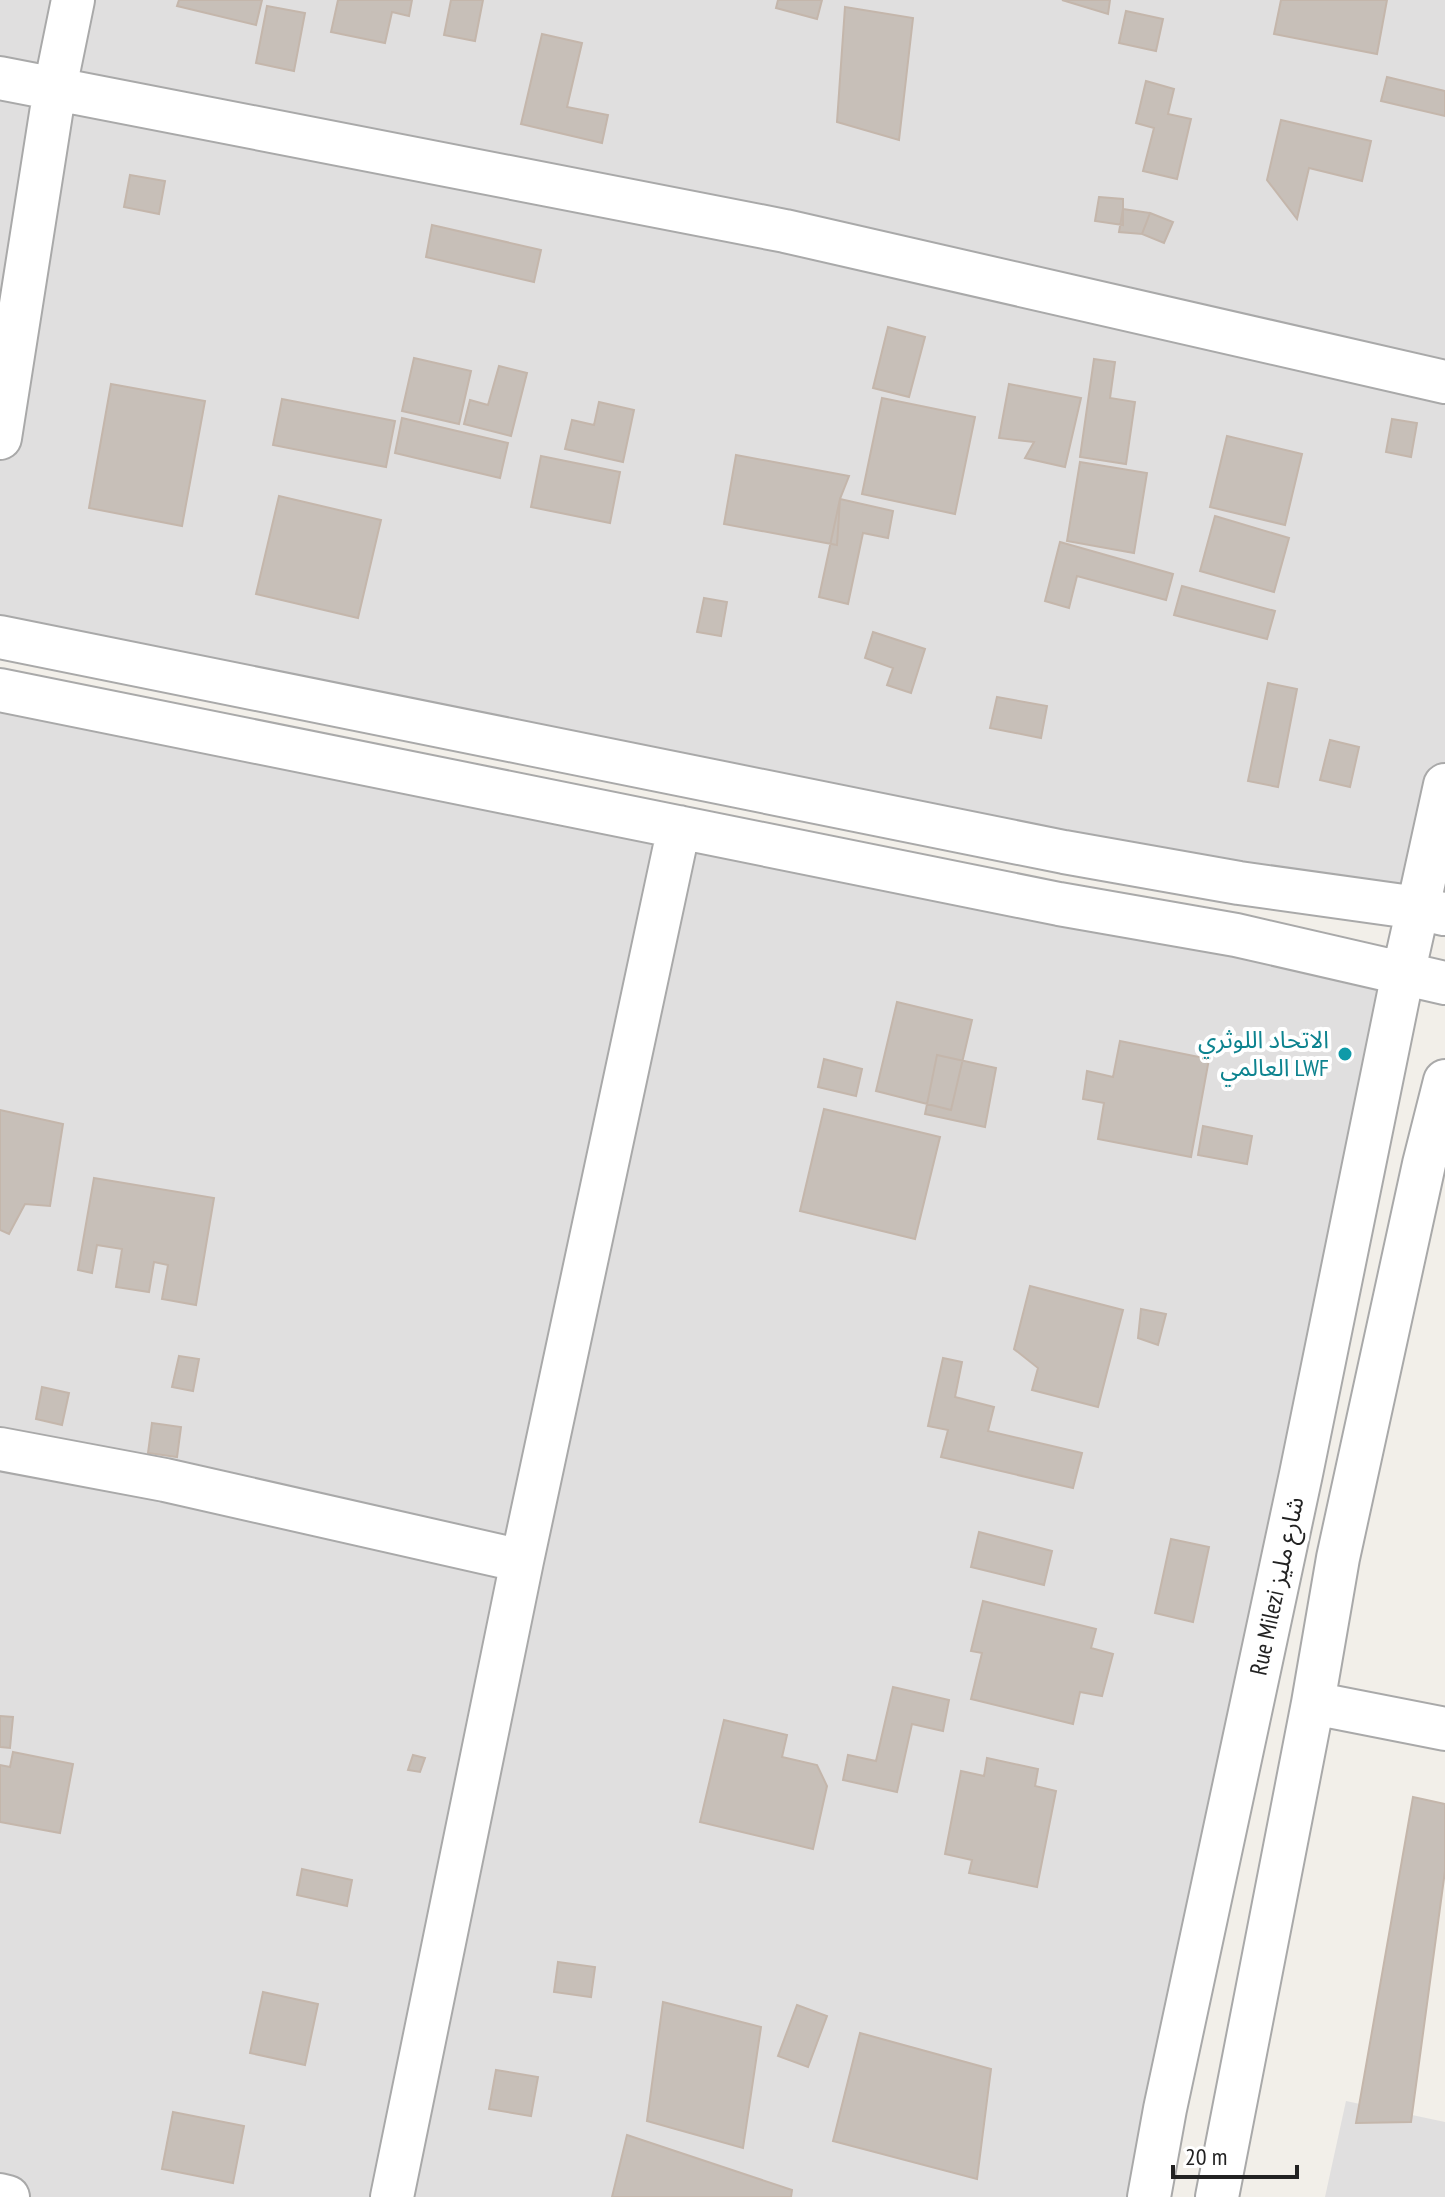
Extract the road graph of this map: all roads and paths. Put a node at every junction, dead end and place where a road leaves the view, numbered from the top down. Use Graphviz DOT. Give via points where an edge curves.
graph roads {
  1 [pos="73,0"];
  2 [pos="0,78"];
  3 [pos="55,88"];
  4 [pos="1445,382"];
  5 [pos="0,438"];
  6 [pos="0,637"];
  7 [pos="0,690"];
  8 [pos="1445,785"];
  9 [pos="679,827"];
  10 [pos="1432,911"];
  11 [pos="1403,974"];
  12 [pos="1445,983"];
  13 [pos="1445,1081"];
  14 [pos="0,1449"];
  15 [pos="522,1561"];
  16 [pos="1313,1703"];
  17 [pos="1445,1729"];
  18 [pos="0,2195"];
  19 [pos="8,2197"];
  20 [pos="392,2197"];
  21 [pos="1149,2197"];
  22 [pos="1217,2197"];
  1 -- 3 [label="street"];
  2 -- 3 [label="street"];
  3 -- 4 [label="street" via="785,231"];
  3 -- 5 [label="street"];
  6 -- 10 [label="street" via="1064,852"];
  7 -- 9 [label="street"];
  8 -- 10 [label="street, Rue Milezi شارع مليز"];
  9 -- 11 [label="street" via="1236,935"];
  9 -- 15 [label="street"];
  10 -- 11 [label="street, Rue Milezi شارع مليز"];
  11 -- 12 [label="street"];
  11 -- 21 [label="street, Rue Milezi شارع مليز"];
  13 -- 16 [label="street" via="1338,1558"];
  14 -- 15 [label="street" via="165,1480"];
  15 -- 20 [label="street"];
  16 -- 17 [label="street"];
  16 -- 22 [label="street"];
  18 -- 19 [label="street"];
}
